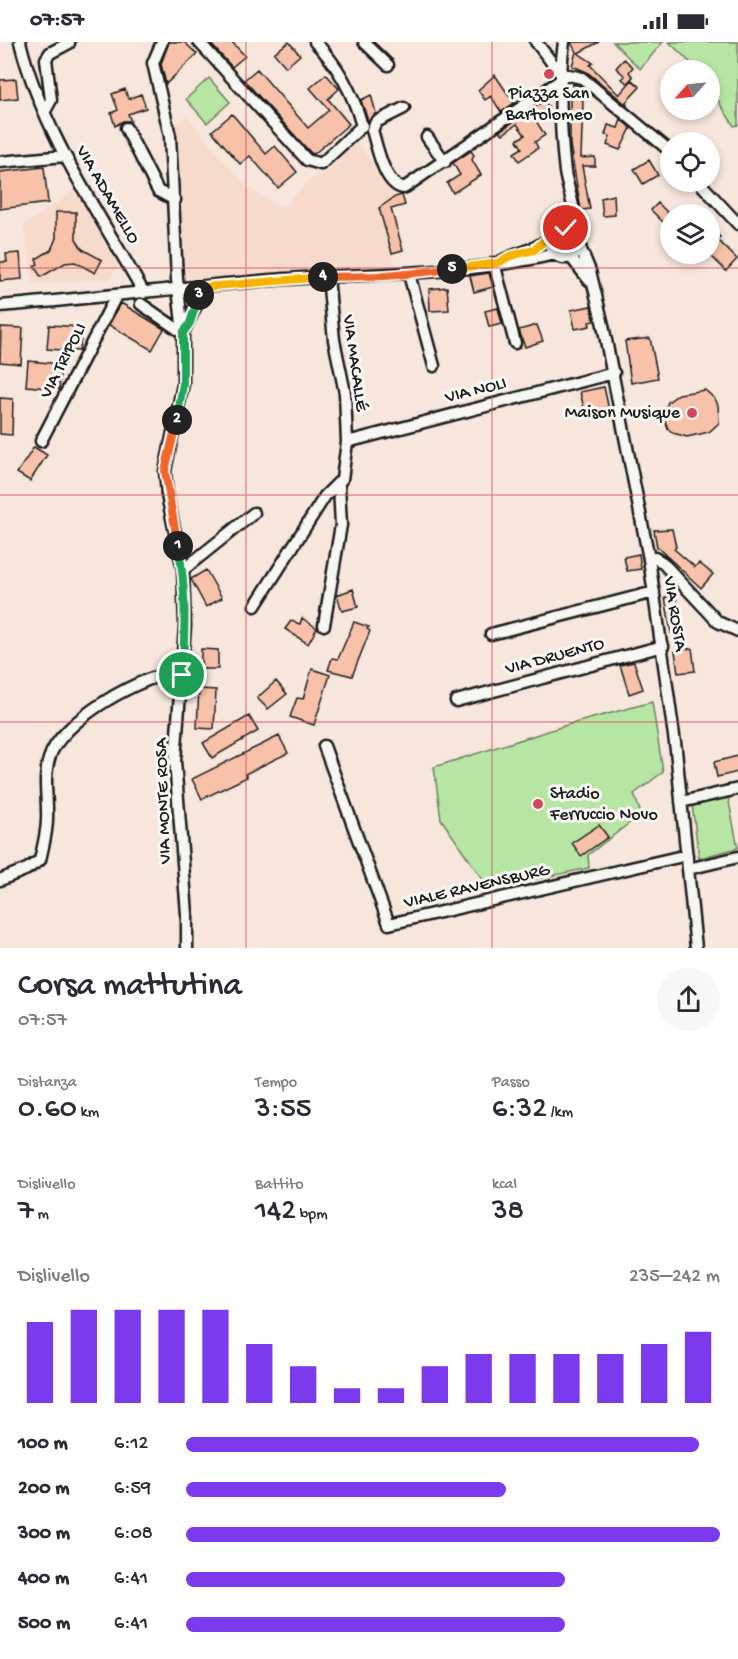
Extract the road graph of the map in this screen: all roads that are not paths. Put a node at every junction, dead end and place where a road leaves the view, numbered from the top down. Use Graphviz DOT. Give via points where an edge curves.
graph roads {
  1 [pos="20,42"];
  2 [pos="162,42"];
  3 [pos="199,42"];
  4 [pos="315,42"];
  5 [pos="364,42"];
  6 [pos="536,42"];
  7 [pos="564,42"];
  8 [pos="69,43"];
  9 [pos="388,65"];
  10 [pos="559,78"];
  11 [pos="404,108"];
  12 [pos="46,117"];
  13 [pos="126,128"];
  14 [pos="427,137"];
  15 [pos="660,143"];
  16 [pos="65,156"];
  17 [pos="0,162"];
  18 [pos="445,162"];
  19 [pos="708,192"];
  20 [pos="175,200"];
  21 [pos="738,224"];
  22 [pos="574,231"];
  23 [pos="551,237"];
  24 [pos="579,245"];
  25 [pos="555,254"];
  26 [pos="570,256"];
  27 [pos="496,263"];
  28 [pos="409,274"];
  29 [pos="328,277"];
  30 [pos="205,287"];
  31 [pos="594,289"];
  32 [pos="178,290"];
  33 [pos="144,292"];
  34 [pos="116,296"];
  35 [pos="141,304"];
  36 [pos="0,306"];
  37 [pos="183,333"];
  38 [pos="515,343"];
  39 [pos="434,366"];
  40 [pos="614,373"];
  41 [pos="40,441"];
  42 [pos="347,442"];
  43 [pos="339,486"];
  44 [pos="254,513"];
  45 [pos="649,559"];
  46 [pos="183,570"];
  47 [pos="654,592"];
  48 [pos="255,606"];
  49 [pos="324,625"];
  50 [pos="738,631"];
  51 [pos="491,634"];
  52 [pos="663,646"];
  53 [pos="182,671"];
  54 [pos="456,701"];
  55 [pos="324,746"];
  56 [pos="738,789"];
  57 [pos="681,802"];
  58 [pos="687,855"];
  59 [pos="738,856"];
  60 [pos="688,869"];
  61 [pos="0,879"];
  62 [pos="187,948"];
  63 [pos="696,948"];
  1 -- 12 [label="street, VIA ADAMELLO"];
  2 -- 20 [label="street, VIA MONTE ROSA" via="153,63 170,136"];
  3 -- 4 [label="street" via="307,160 316,165 362,126 353,94 330,57"];
  5 -- 9 [label="street"];
  6 -- 10 [label="street"];
  7 -- 10 [label="street"];
  8 -- 12 [label="street" via="46,59 51,100"];
  10 -- 15 [label="street" via="582,78"];
  10 -- 18 [label="street"];
  10 -- 22 [label="street"];
  11 -- 18 [label="street" via="373,125 383,165 391,179 404,188"];
  12 -- 16 [label="street, VIA ADAMELLO"];
  13 -- 20 [label="street" via="158,191"];
  14 -- 18 [label="street"];
  16 -- 17 [label="street"];
  16 -- 33 [label="street, VIA ADAMELLO"];
  19 -- 21 [label="street"];
  20 -- 32 [label="street, VIA MONTE ROSA"];
  22 -- 23 [label="street" via="561,228"];
  22 -- 24 [label="street"];
  23 -- 25 [label="street" via="550,246"];
  23 -- 27 [label="street" via="534,250"];
  24 -- 26 [label="street"];
  24 -- 31 [label="street, VIA ROSTA"];
  25 -- 26 [label="street"];
  25 -- 27 [label="street" via="516,263"];
  26 -- 31 [label="street, VIA ROSTA"];
  27 -- 28 [label="street"];
  27 -- 38 [label="street"];
  28 -- 29 [label="street"];
  28 -- 39 [label="street"];
  29 -- 30 [label="street"];
  29 -- 42 [label="street, VIA MACALLÉ" via="334,340 345,393"];
  30 -- 32 [label="street"];
  30 -- 37 [label="street"];
  31 -- 40 [label="street, VIA ROSTA"];
  32 -- 33 [label="street"];
  32 -- 37 [label="street, VIA MONTE ROSA"];
  33 -- 34 [label="street"];
  34 -- 36 [label="street"];
  34 -- 41 [label="street, VIA TRIPOLI"];
  35 -- 37 [label="street"];
  37 -- 46 [label="street, VIA MONTE ROSA" via="183,384 165,471"];
  40 -- 42 [label="street, VIA NOLI"];
  40 -- 45 [label="street, VIA ROSTA"];
  42 -- 43 [label="street, VIA MACALLÉ"];
  43 -- 48 [label="street" via="325,496"];
  43 -- 49 [label="street, VIA MACALLÉ" via="341,525"];
  44 -- 46 [label="street"];
  45 -- 47 [label="street, VIA ROSTA"];
  45 -- 50 [label="street" via="662,562 718,622"];
  46 -- 53 [label="street, VIA MONTE ROSA"];
  47 -- 51 [label="street"];
  47 -- 52 [label="street, VIA ROSTA"];
  52 -- 54 [label="street, VIA DRUENTO"];
  52 -- 57 [label="street, VIA ROSTA"];
  53 -- 61 [label="street" via="120,693 91,710 58,740 48,763 47,819 40,860"];
  53 -- 62 [label="street, VIA MONTE ROSA" via="175,761 188,914"];
  55 -- 58 [label="street, VIALE RAVENSBURG" via="389,924"];
  56 -- 57 [label="street"];
  57 -- 58 [label="street, VIA ROSTA"];
  58 -- 60 [label="street, VIA ROSTA"];
  59 -- 60 [label="street"];
  60 -- 63 [label="street, VIA ROSTA"];
}
